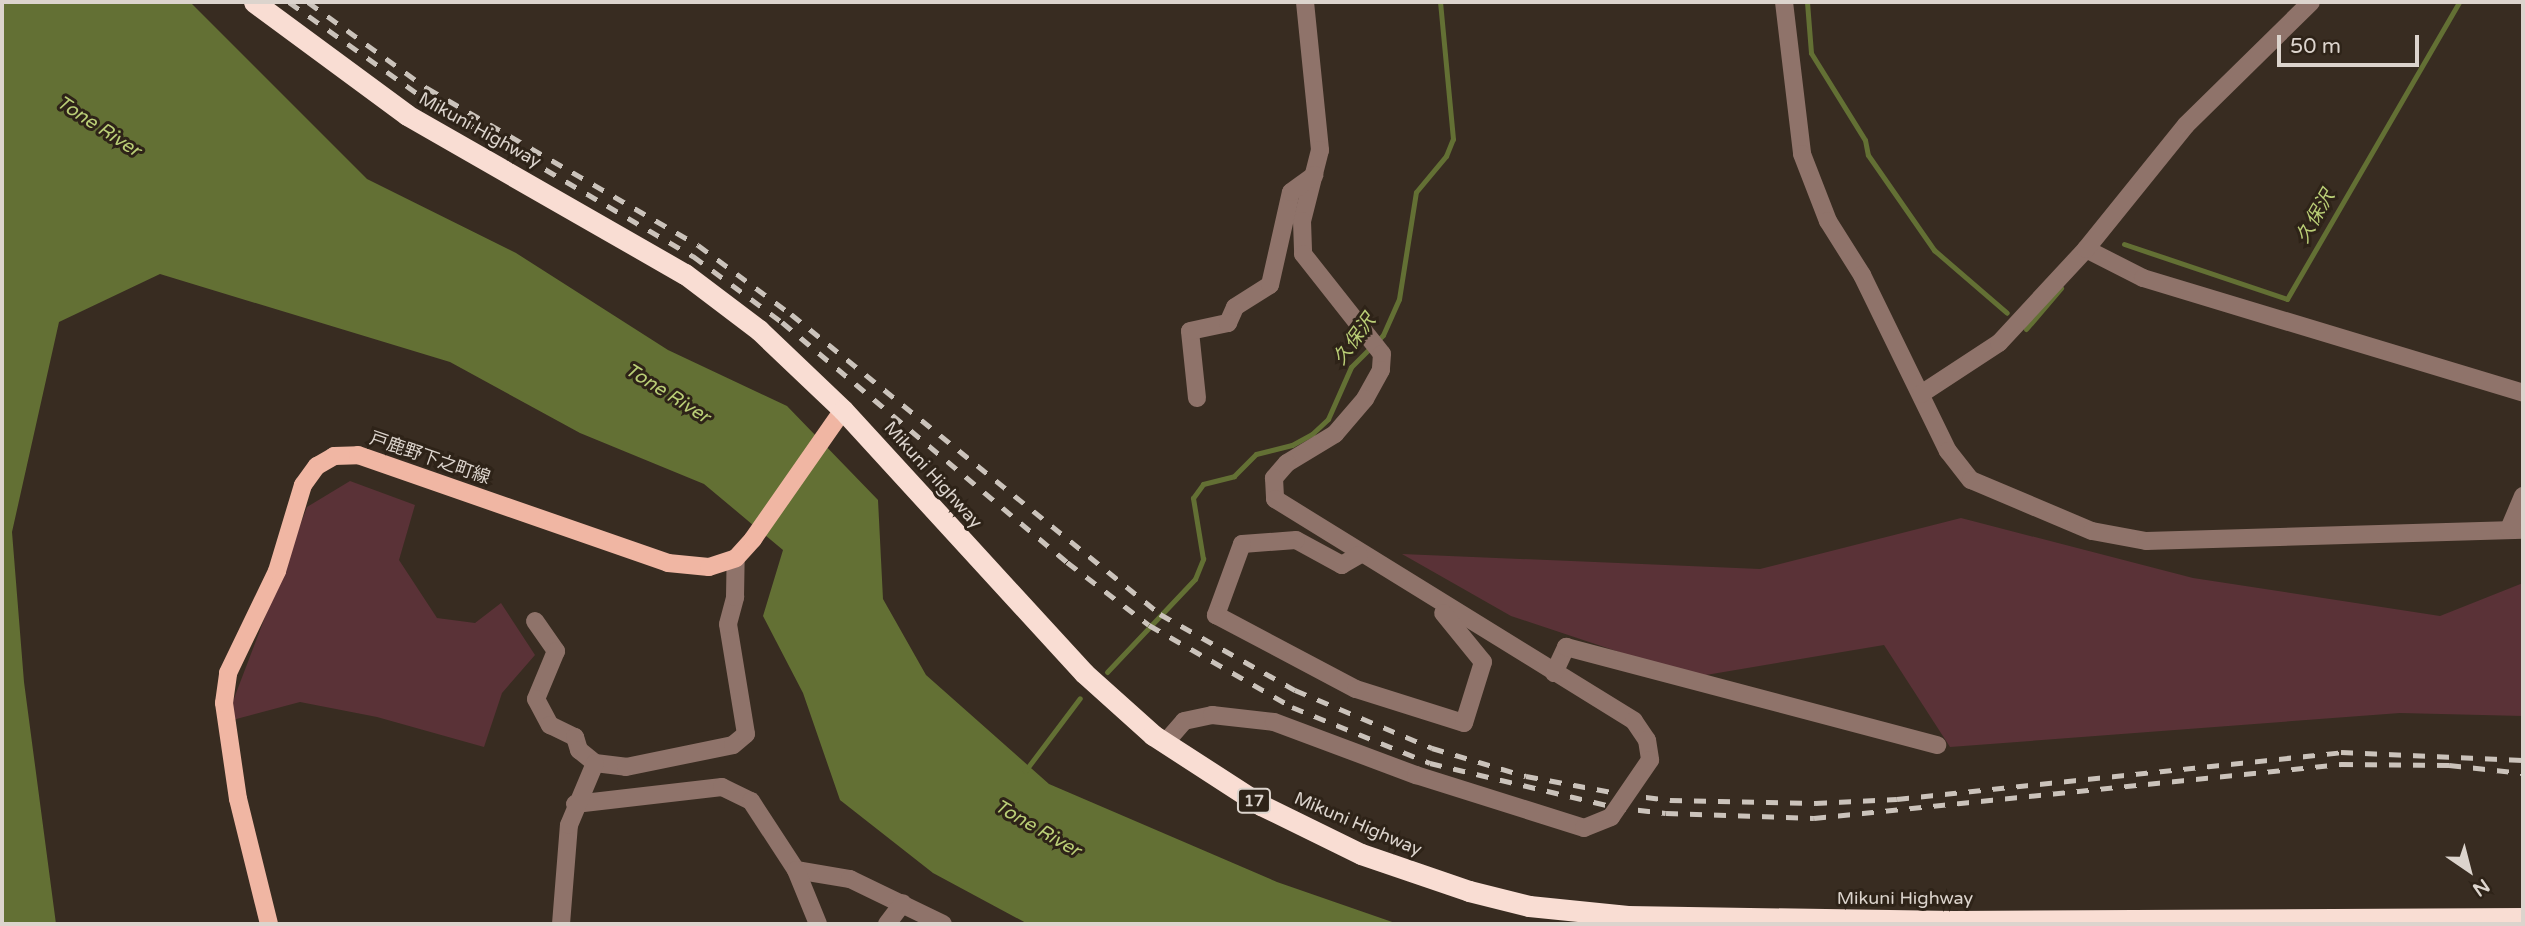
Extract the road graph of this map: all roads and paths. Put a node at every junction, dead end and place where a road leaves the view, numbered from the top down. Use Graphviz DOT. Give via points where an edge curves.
graph roads {
  1 [pos="254,2"];
  2 [pos="1305,2"];
  3 [pos="1801,2"];
  4 [pos="2311,2"];
  5 [pos="1786,9"];
  6 [pos="1314,175"];
  7 [pos="2086,248"];
  8 [pos="2523,393"];
  9 [pos="1921,394"];
  10 [pos="1197,398"];
  11 [pos="844,410"];
  12 [pos="2523,496"];
  13 [pos="2516,529"];
  14 [pos="1359,555"];
  15 [pos="736,558"];
  16 [pos="1432,600"];
  17 [pos="534,621"];
  18 [pos="1554,673"];
  19 [pos="1165,743"];
  20 [pos="1937,745"];
  21 [pos="595,763"];
  22 [pos="575,804"];
  23 [pos="796,870"];
  24 [pos="903,903"];
  25 [pos="2523,918"];
  26 [pos="270,924"];
  27 [pos="561,924"];
  28 [pos="818,924"];
  29 [pos="887,924"];
  30 [pos="943,924"];
  1 -- 11 [label="highway, Mikuni Highway / 17" via="407,115 685,274 759,330"];
  2 -- 6 [label="street" via="1320,150"];
  3 -- 5 [label="street"];
  4 -- 7 [label="street" via="2186,125"];
  5 -- 9 [label="street" via="1802,154 1828,221 1862,275"];
  6 -- 10 [label="street" via="1291,191 1270,285 1235,307 1228,323 1190,331"];
  6 -- 14 [label="street" via="1302,221 1303,254 1314,274 1368,332 1382,354 1381,370 1365,399 1335,434 1287,463 1274,478 1275,499"];
  7 -- 8 [label="street" via="2143,278"];
  7 -- 9 [label="street" via="1999,343"];
  9 -- 13 [label="street" via="1948,451 1971,480 2092,531 2146,541"];
  11 -- 15 [label="main road"];
  11 -- 19 [label="highway, Mikuni Highway / 17" via="1084,673"];
  12 -- 13 [label="street"];
  14 -- 16 [label="street"];
  14 -- 16 [label="street" via="1342,565 1296,540 1242,544 1216,615 1356,688 1464,723 1483,662"];
  15 -- 21 [label="street" via="735,597 728,624 746,734 733,745 626,767"];
  15 -- 26 [label="main road, 戸鹿野下之町線" via="709,567 668,563 358,455 334,456 317,466 303,485 277,571 228,673 224,704 238,799"];
  16 -- 18 [label="street"];
  17 -- 21 [label="street" via="556,651 536,699 550,725 575,737 579,750"];
  18 -- 19 [label="street, bridge" via="1634,721 1647,740 1650,760 1611,817 1584,828 1416,775 1274,722 1212,715 1184,721"];
  18 -- 20 [label="street" via="1566,647"];
  19 -- 25 [label="highway, Mikuni Highway / 17" via="1261,805 1361,854 1469,891 1575,914 1704,920 1939,921"];
  21 -- 22 [label="street"];
  22 -- 23 [label="street" via="722,787 751,802"];
  22 -- 27 [label="street"];
  23 -- 24 [label="street" via="850,879"];
  23 -- 28 [label="street"];
  24 -- 29 [label="street"];
  24 -- 30 [label="street"];
}
